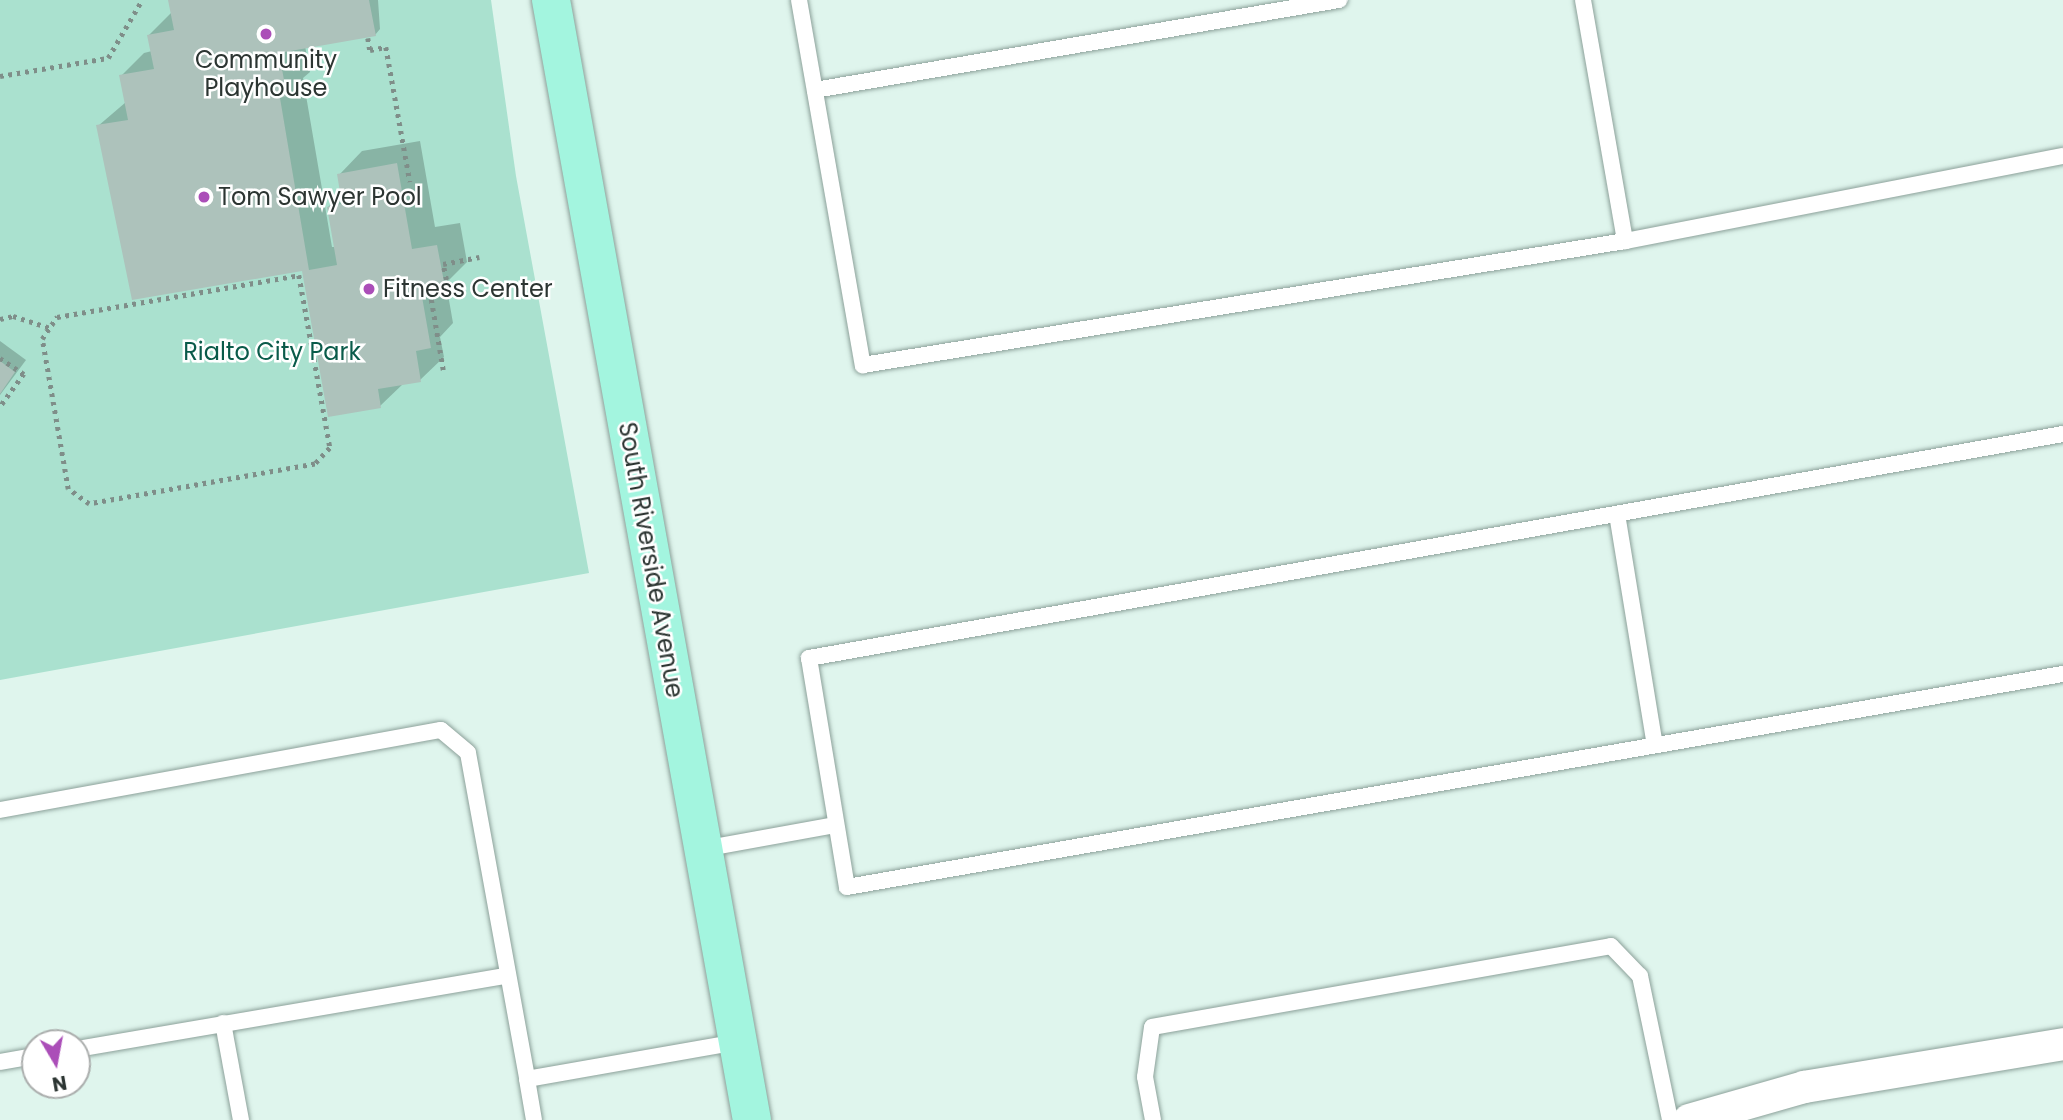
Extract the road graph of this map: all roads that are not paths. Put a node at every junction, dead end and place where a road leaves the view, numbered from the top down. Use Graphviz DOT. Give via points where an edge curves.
graph roads {
  1 [pos="551,0"];
  2 [pos="799,0"];
  3 [pos="1339,0"];
  4 [pos="1583,0"];
  5 [pos="815,90"];
  6 [pos="2063,156"];
  7 [pos="1625,240"];
  8 [pos="2063,434"];
  9 [pos="1617,514"];
  10 [pos="2063,674"];
  11 [pos="1655,745"];
  12 [pos="0,810"];
  13 [pos="835,825"];
  14 [pos="703,849"];
  15 [pos="508,975"];
  16 [pos="223,1023"];
  17 [pos="737,1042"];
  18 [pos="2063,1044"];
  19 [pos="91,1047"];
  20 [pos="21,1058"];
  21 [pos="0,1062"];
  22 [pos="527,1079"];
  23 [pos="241,1120"];
  24 [pos="534,1120"];
  25 [pos="752,1120"];
  26 [pos="1153,1120"];
  27 [pos="1670,1120"];
  28 [pos="1689,1120"];
  1 -- 14 [label="main road, South Riverside Avenue"];
  2 -- 5 [label="lane"];
  3 -- 5 [label="lane"];
  4 -- 7 [label="lane"];
  5 -- 7 [label="lane" via="863,365"];
  6 -- 7 [label="lane"];
  8 -- 9 [label="lane"];
  9 -- 11 [label="lane"];
  9 -- 13 [label="lane" via="809,658"];
  10 -- 11 [label="lane"];
  11 -- 13 [label="lane" via="847,887"];
  12 -- 15 [label="lane" via="441,730 468,753"];
  13 -- 14 [label="lane"];
  14 -- 17 [label="main road, South Riverside Avenue"];
  15 -- 16 [label="lane"];
  15 -- 22 [label="lane"];
  16 -- 19 [label="lane"];
  16 -- 23 [label="lane"];
  17 -- 22 [label="lane"];
  17 -- 25 [label="main road, South Riverside Avenue"];
  18 -- 28 [label="street" via="1804,1087"];
  20 -- 21 [label="lane"];
  22 -- 24 [label="lane"];
  26 -- 27 [label="lane" via="1145,1077 1152,1027 1611,946 1640,976"];
}
